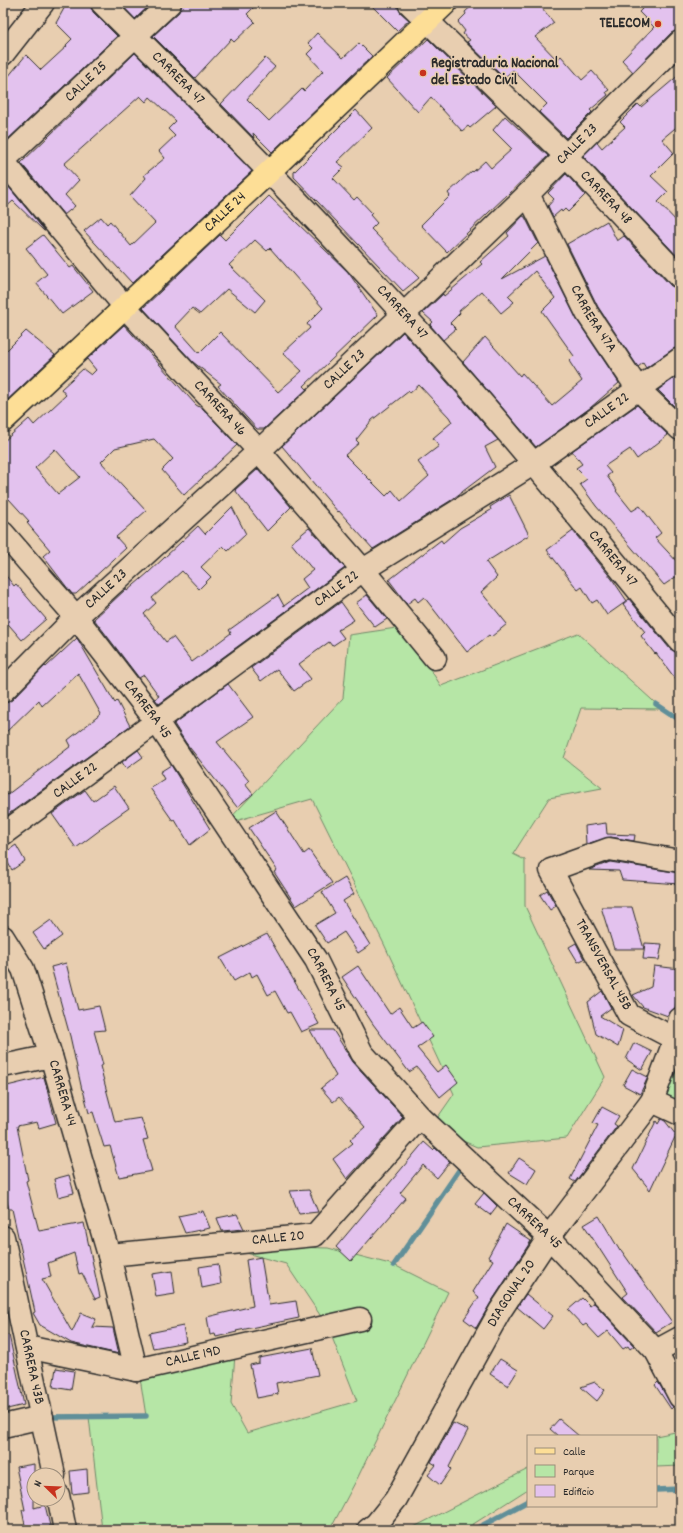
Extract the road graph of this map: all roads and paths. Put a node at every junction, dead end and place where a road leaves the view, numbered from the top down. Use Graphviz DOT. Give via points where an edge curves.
graph roads {
  1 [pos="42,3"];
  2 [pos="102,3"];
  3 [pos="170,3"];
  4 [pos="409,3"];
  5 [pos="446,3"];
  6 [pos="426,21"];
  7 [pos="135,36"];
  8 [pos="680,42"];
  9 [pos="3,54"];
  10 [pos="565,155"];
  11 [pos="3,161"];
  12 [pos="269,172"];
  13 [pos="528,194"];
  14 [pos="680,277"];
  15 [pos="125,307"];
  16 [pos="404,314"];
  17 [pos="680,360"];
  18 [pos="638,389"];
  19 [pos="3,421"];
  20 [pos="680,429"];
  21 [pos="259,451"];
  22 [pos="533,464"];
  23 [pos="3,533"];
  24 [pos="363,570"];
  25 [pos="76,617"];
  26 [pos="680,641"];
  27 [pos="435,658"];
  28 [pos="3,691"];
  29 [pos="157,722"];
  30 [pos="3,834"];
  31 [pos="680,860"];
  32 [pos="3,937"];
  33 [pos="677,1029"];
  34 [pos="51,1056"];
  35 [pos="3,1066"];
  36 [pos="652,1101"];
  37 [pos="680,1114"];
  38 [pos="420,1117"];
  39 [pos="3,1236"];
  40 [pos="549,1238"];
  41 [pos="109,1255"];
  42 [pos="360,1320"];
  43 [pos="680,1338"];
  44 [pos="27,1347"];
  45 [pos="656,1351"];
  46 [pos="136,1370"];
  47 [pos="680,1397"];
  48 [pos="42,1417"];
  49 [pos="3,1426"];
  50 [pos="52,1467"];
  51 [pos="60,1507"];
  52 [pos="65,1530"];
  53 [pos="368,1530"];
  1 -- 9 [label="street"];
  2 -- 7 [label="street, CARRERA 47"];
  3 -- 7 [label="street, CALLE 25"];
  4 -- 6 [label="street, CARRERA 48"];
  5 -- 6 [label="main road, CALLE 24"];
  6 -- 10 [label="street, CARRERA 48"];
  6 -- 12 [label="main road, CALLE 24"];
  7 -- 11 [label="street, CALLE 25"];
  7 -- 12 [label="street, CARRERA 47"];
  8 -- 10 [label="street, CALLE 23"];
  10 -- 13 [label="street, CALLE 23"];
  10 -- 14 [label="street, CARRERA 48"];
  11 -- 15 [label="street, CARRERA 46"];
  12 -- 15 [label="main road, CALLE 24"];
  12 -- 16 [label="street, CARRERA 47"];
  13 -- 16 [label="street, CALLE 23"];
  13 -- 18 [label="street, CARRERA 47A" via="587,313"];
  15 -- 19 [label="main road, CALLE 24"];
  15 -- 21 [label="street, CARRERA 46"];
  16 -- 21 [label="street, CALLE 23"];
  16 -- 22 [label="street, CARRERA 47"];
  17 -- 18 [label="street, CALLE 22"];
  18 -- 20 [label="street, CARRERA 47A"];
  18 -- 22 [label="street, CALLE 22"];
  21 -- 24 [label="street, CARRERA 46"];
  21 -- 25 [label="street, CALLE 23"];
  22 -- 24 [label="street, CALLE 22"];
  22 -- 26 [label="street, CARRERA 47"];
  23 -- 25 [label="street, CARRERA 45"];
  24 -- 27 [label="street, CARRERA 46"];
  24 -- 29 [label="street, CALLE 22"];
  25 -- 28 [label="street, CALLE 23"];
  25 -- 29 [label="street, CARRERA 45"];
  29 -- 30 [label="street, CALLE 22"];
  29 -- 38 [label="street, CARRERA 45" via="316,960 362,1053"];
  31 -- 33 [label="street, TRANSVERSAL 45B" via="609,849 551,870 629,1015"];
  32 -- 34 [label="street, CARRERA 44" via="24,969"];
  33 -- 36 [label="street, DIAGONAL 20"];
  34 -- 35 [label="street"];
  34 -- 41 [label="street, CARRERA 44"];
  36 -- 37 [label="street"];
  36 -- 40 [label="street, DIAGONAL 20"];
  38 -- 40 [label="street, CARRERA 45"];
  38 -- 41 [label="street, CALLE 20" via="315,1235"];
  39 -- 44 [label="street, CARRERA 43B"];
  40 -- 45 [label="street, CARRERA 45"];
  40 -- 53 [label="street, DIAGONAL 20" via="500,1311 396,1499"];
  41 -- 46 [label="street, CARRERA 44"];
  42 -- 46 [label="street, CALLE 19D"];
  43 -- 45 [label="street"];
  44 -- 46 [label="street, CALLE 19D"];
  44 -- 48 [label="street, CARRERA 43B"];
  45 -- 47 [label="street, CARRERA 45"];
  48 -- 49 [label="street"];
  48 -- 50 [label="street, CARRERA 43B"];
  51 -- 52 [label="street"];
}
